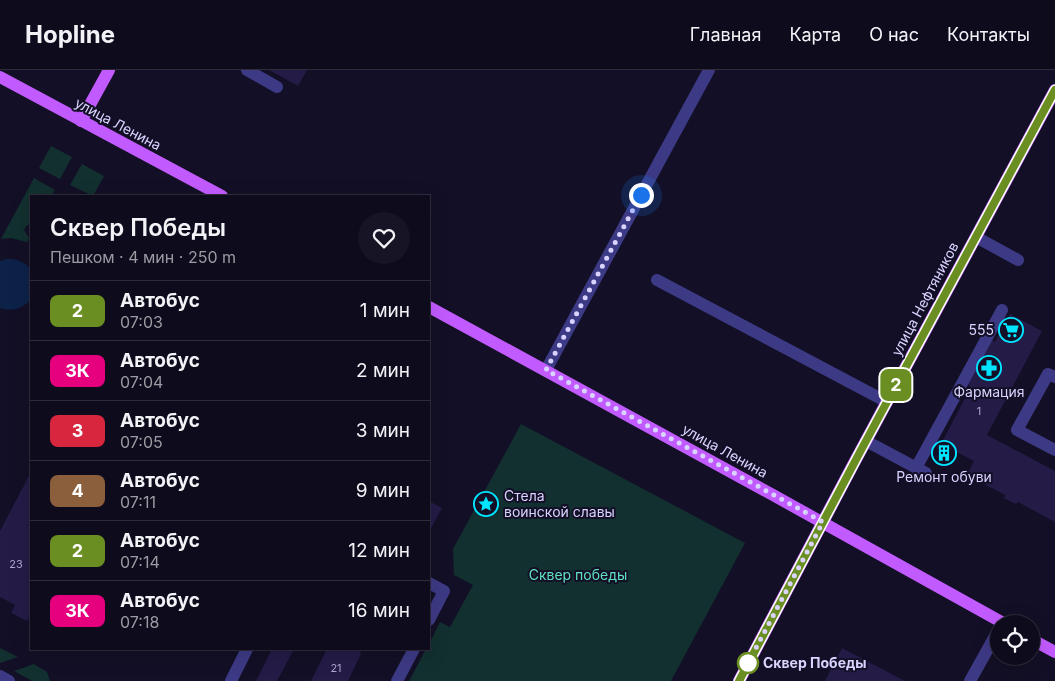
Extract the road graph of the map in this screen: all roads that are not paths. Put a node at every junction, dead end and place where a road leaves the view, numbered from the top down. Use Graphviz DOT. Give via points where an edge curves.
graph roads {
  1 [pos="109,70"];
  2 [pos="247,70"];
  3 [pos="709,70"];
  4 [pos="0,77"];
  5 [pos="278,87"];
  6 [pos="1055,90"];
  7 [pos="81,121"];
  8 [pos="220,195"];
  9 [pos="976,237"];
  10 [pos="1018,260"];
  11 [pos="657,280"];
  12 [pos="430,308"];
  13 [pos="1002,310"];
  14 [pos="546,370"];
  15 [pos="1055,377"];
  16 [pos="887,402"];
  17 [pos="866,441"];
  18 [pos="1055,450"];
  19 [pos="823,522"];
  20 [pos="430,584"];
  21 [pos="430,618"];
  22 [pos="990,618"];
  23 [pos="1040,643"];
  24 [pos="990,646"];
  25 [pos="247,650"];
  26 [pos="413,650"];
  27 [pos="1055,652"];
  28 [pos="0,676"];
  29 [pos="9,681"];
  30 [pos="231,681"];
  31 [pos="397,681"];
  32 [pos="738,681"];
  33 [pos="970,681"];
  1 -- 7 [label="main road"];
  2 -- 5 [label="street"];
  3 -- 14 [label="street"];
  4 -- 7 [label="main road, улица Ленина"];
  6 -- 9 [label="main road, улица Нефтяников"];
  7 -- 8 [label="main road, улица Ленина"];
  9 -- 10 [label="street"];
  9 -- 16 [label="main road, улица Нефтяников"];
  11 -- 16 [label="street"];
  12 -- 14 [label="main road, улица Ленина"];
  13 -- 17 [label="street" via="921,471"];
  14 -- 19 [label="main road, улица Ленина"];
  15 -- 18 [label="street" via="1048,374 1017,430"];
  16 -- 17 [label="main road, улица Нефтяников"];
  17 -- 19 [label="main road, улица Нефтяников"];
  19 -- 22 [label="main road, улица Ленина"];
  19 -- 32 [label="main road, улица Нефтяников"];
  20 -- 21 [label="street" via="444,591"];
  23 -- 27 [label="main road"];
  24 -- 33 [label="street"];
  25 -- 30 [label="street"];
  26 -- 31 [label="street"];
  28 -- 29 [label="street"];
}
